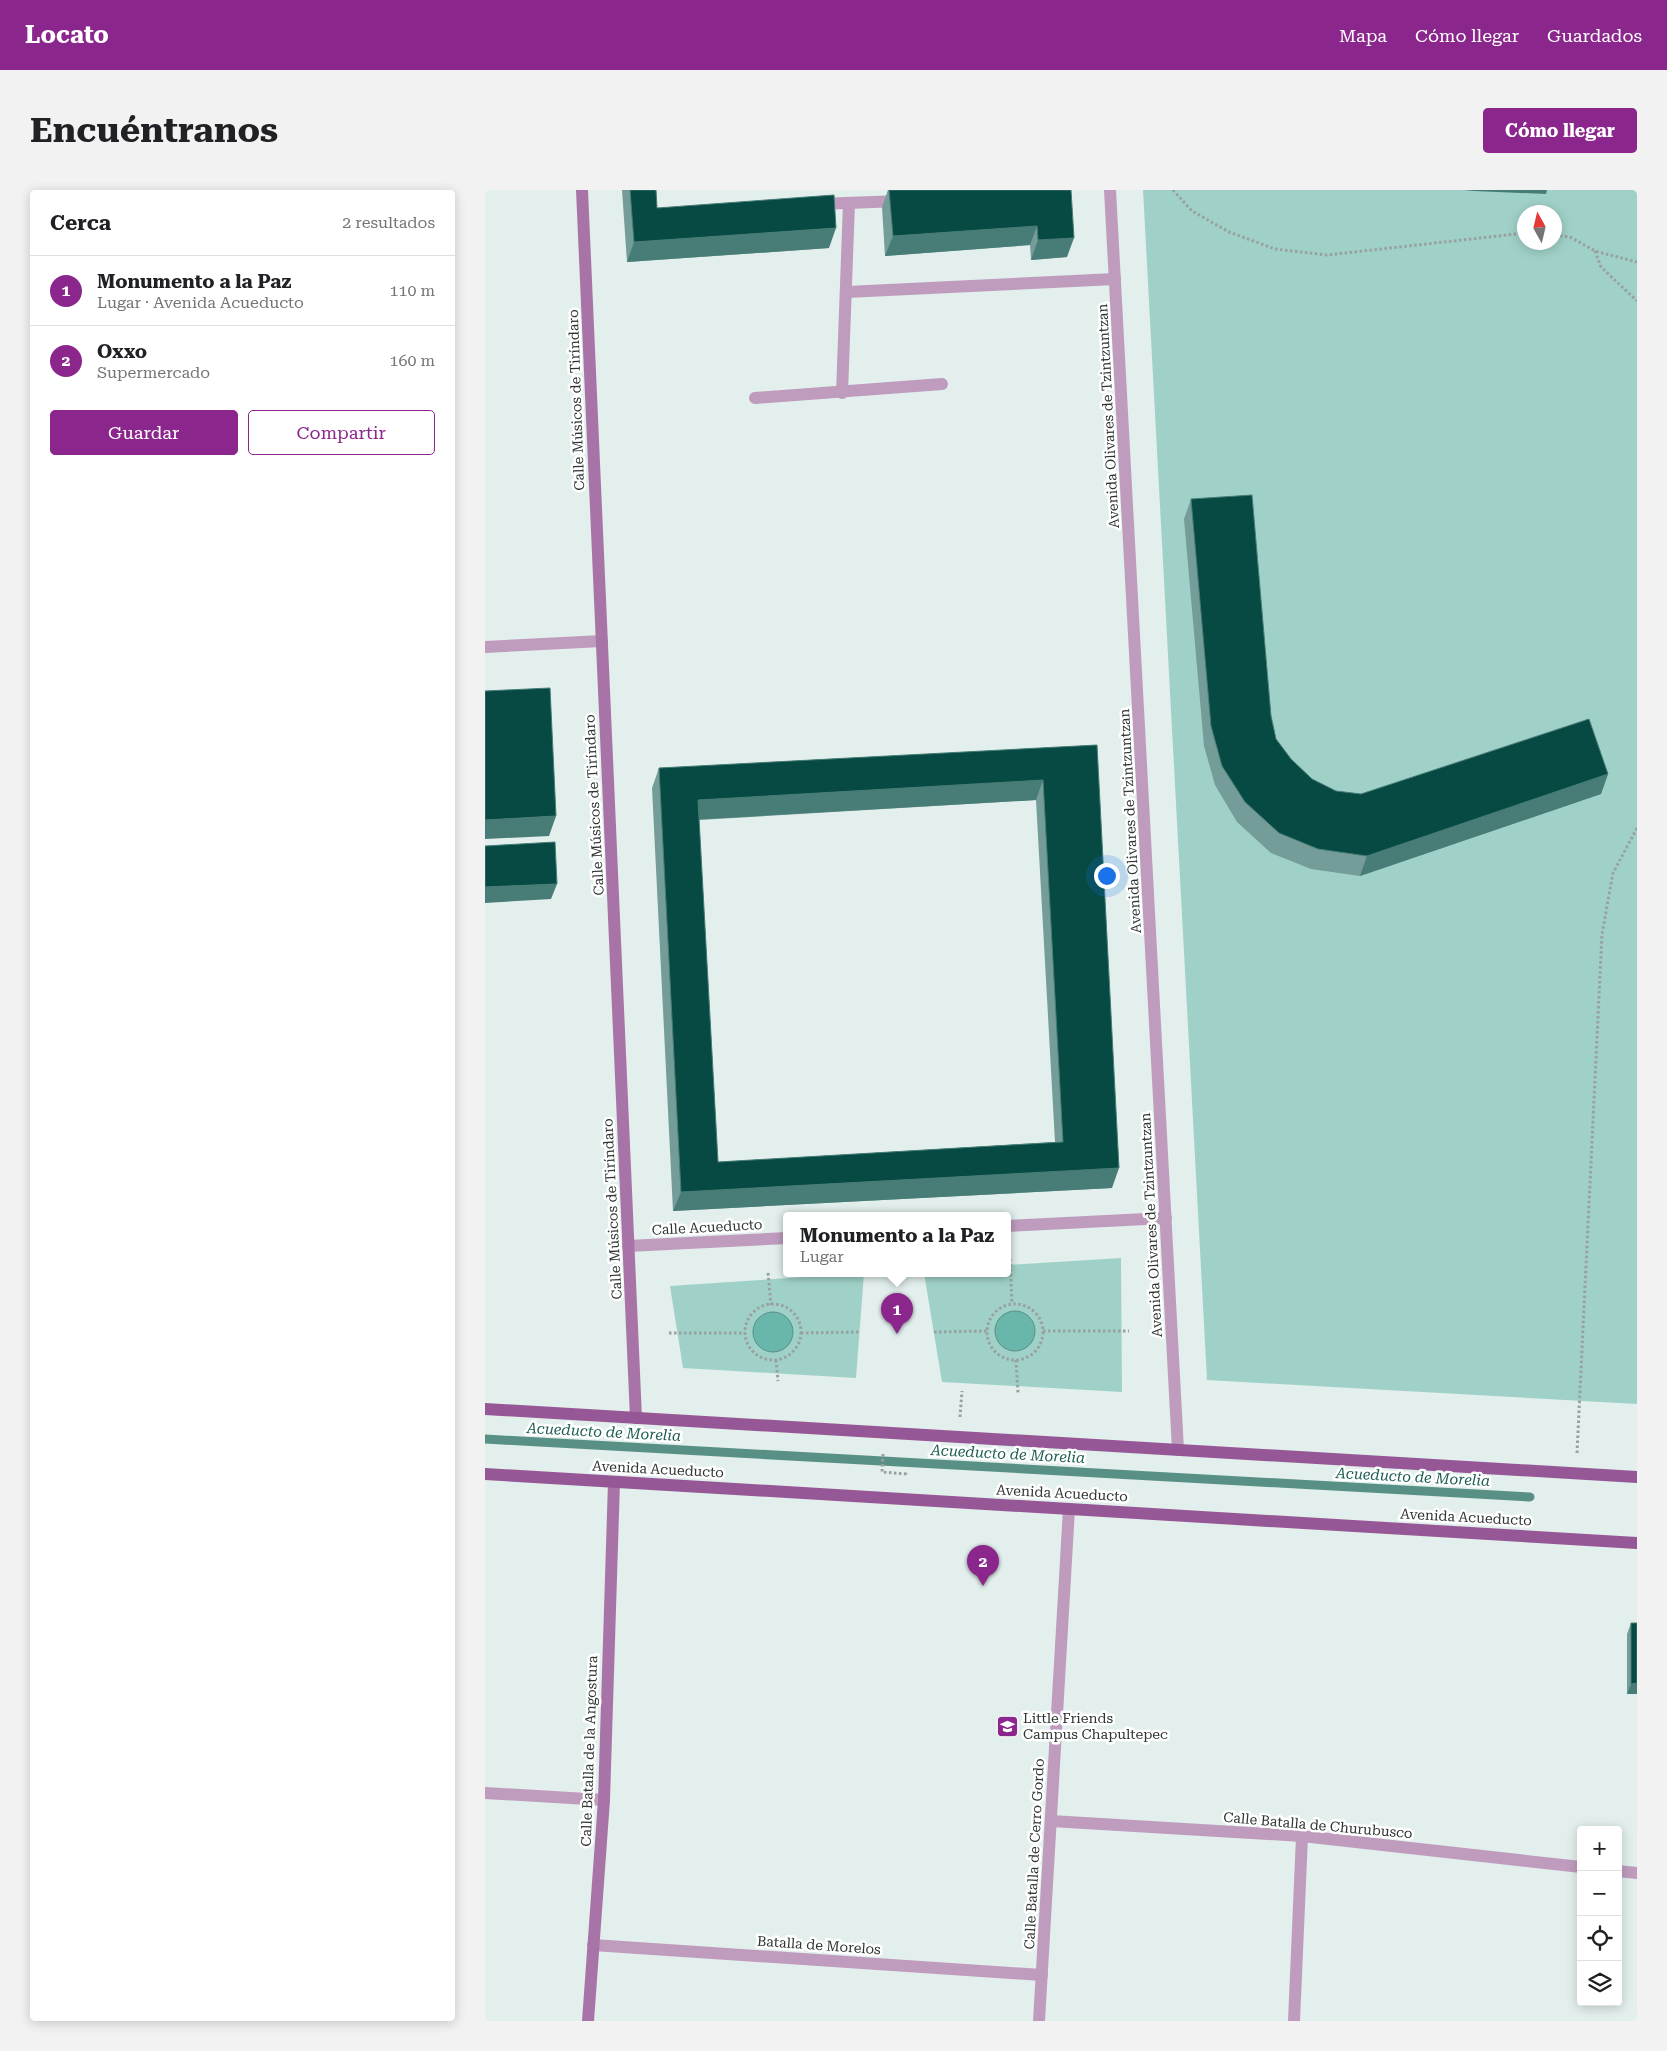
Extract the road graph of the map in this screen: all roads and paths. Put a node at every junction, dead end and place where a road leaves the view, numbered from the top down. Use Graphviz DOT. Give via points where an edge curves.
graph roads {
  1 [pos="582,190"];
  2 [pos="1111,190"];
  3 [pos="1173,190"];
  4 [pos="909,200"];
  5 [pos="849,203"];
  6 [pos="802,205"];
  7 [pos="1517,234"];
  8 [pos="1562,236"];
  9 [pos="1595,251"];
  10 [pos="1637,262"];
  11 [pos="1115,279"];
  12 [pos="847,292"];
  13 [pos="1637,300"];
  14 [pos="942,384"];
  15 [pos="842,393"];
  16 [pos="755,398"];
  17 [pos="602,641"];
  18 [pos="485,647"];
  19 [pos="1637,828"];
  20 [pos="1166,1218"];
  21 [pos="1011,1226"];
  22 [pos="783,1238"];
  23 [pos="628,1246"];
  24 [pos="768,1273"];
  25 [pos="1011,1277"];
  26 [pos="1012,1304"];
  27 [pos="771,1305"];
  28 [pos="1129,1330"];
  29 [pos="987,1331"];
  30 [pos="1043,1331"];
  31 [pos="859,1332"];
  32 [pos="934,1332"];
  33 [pos="745,1333"];
  34 [pos="801,1333"];
  35 [pos="669,1334"];
  36 [pos="776,1360"];
  37 [pos="1016,1360"];
  38 [pos="778,1381"];
  39 [pos="1018,1394"];
  40 [pos="485,1409"];
  41 [pos="635,1418"];
  42 [pos="883,1449"];
  43 [pos="1179,1450"];
  44 [pos="485,1474"];
  45 [pos="906,1474"];
  46 [pos="1575,1474"];
  47 [pos="1637,1477"];
  48 [pos="614,1482"];
  49 [pos="1069,1509"];
  50 [pos="1637,1543"];
  51 [pos="485,1793"];
  52 [pos="604,1800"];
  53 [pos="1051,1821"];
  54 [pos="1302,1836"];
  55 [pos="1577,1867"];
  56 [pos="1622,1871"];
  57 [pos="1637,1873"];
  58 [pos="593,1945"];
  59 [pos="1042,1975"];
  60 [pos="588,2021"];
  61 [pos="1039,2021"];
  62 [pos="1294,2021"];
  1 -- 17 [label="street, Calle Músicos de Tiríndaro"];
  2 -- 11 [label="street, Avenida Olivares de Tzintzuntzan"];
  3 -- 7 [label="path" via="1192,211 1229,232 1275,249 1327,255"];
  4 -- 5 [label="street"];
  5 -- 6 [label="street"];
  5 -- 12 [label="street"];
  8 -- 9 [label="path"];
  9 -- 10 [label="path"];
  9 -- 13 [label="path" via="1601,267"];
  11 -- 12 [label="street"];
  11 -- 20 [label="street, Avenida Olivares de Tzintzuntzan"];
  12 -- 15 [label="street"];
  14 -- 15 [label="street"];
  15 -- 16 [label="street"];
  17 -- 18 [label="street"];
  17 -- 23 [label="street, Calle Músicos de Tiríndaro"];
  19 -- 46 [label="path" via="1613,873 1602,934"];
  20 -- 21 [label="street"];
  20 -- 43 [label="street, Avenida Olivares de Tzintzuntzan"];
  22 -- 23 [label="street, Calle Acueducto"];
  23 -- 41 [label="street, Calle Músicos de Tiríndaro"];
  24 -- 27 [label="path"];
  25 -- 26 [label="path"];
  26 -- 29 [label="path" via="992,1315"];
  26 -- 30 [label="path" via="1025,1305 1033,1310"];
  27 -- 33 [label="path" via="756,1310 750,1316"];
  27 -- 34 [label="path" via="791,1311 797,1318"];
  28 -- 30 [label="path"];
  29 -- 32 [label="path"];
  29 -- 37 [label="path" via="988,1341 999,1355"];
  30 -- 37 [label="path" via="1040,1345 1034,1352"];
  31 -- 34 [label="path"];
  33 -- 35 [label="path"];
  33 -- 36 [label="path" via="746,1342 757,1356"];
  34 -- 36 [label="path" via="798,1346 792,1353"];
  36 -- 38 [label="path"];
  37 -- 39 [label="path"];
  40 -- 41 [label="main road"];
  41 -- 43 [label="main road"];
  42 -- 45 [label="path" via="882,1472"];
  43 -- 46 [label="main road"];
  44 -- 48 [label="main road, Avenida Acueducto"];
  46 -- 47 [label="main road"];
  48 -- 49 [label="main road, Avenida Acueducto"];
  48 -- 52 [label="street, Calle Batalla de la Angostura"];
  49 -- 50 [label="main road, Avenida Acueducto"];
  49 -- 53 [label="street, Calle Batalla de Cerro Gordo"];
  51 -- 52 [label="street"];
  52 -- 58 [label="street, Calle Batalla de la Angostura"];
  53 -- 54 [label="street, Calle Batalla de Churubusco"];
  53 -- 59 [label="street, Calle Batalla de Cerro Gordo"];
  54 -- 55 [label="street, Calle Batalla de Churubusco"];
  54 -- 62 [label="street"];
  56 -- 57 [label="street"];
  58 -- 59 [label="street, Batalla de Morelos"];
  58 -- 60 [label="street, Calle Batalla de la Angostura"];
  59 -- 61 [label="street, Calle Batalla de Cerro Gordo"];
}
